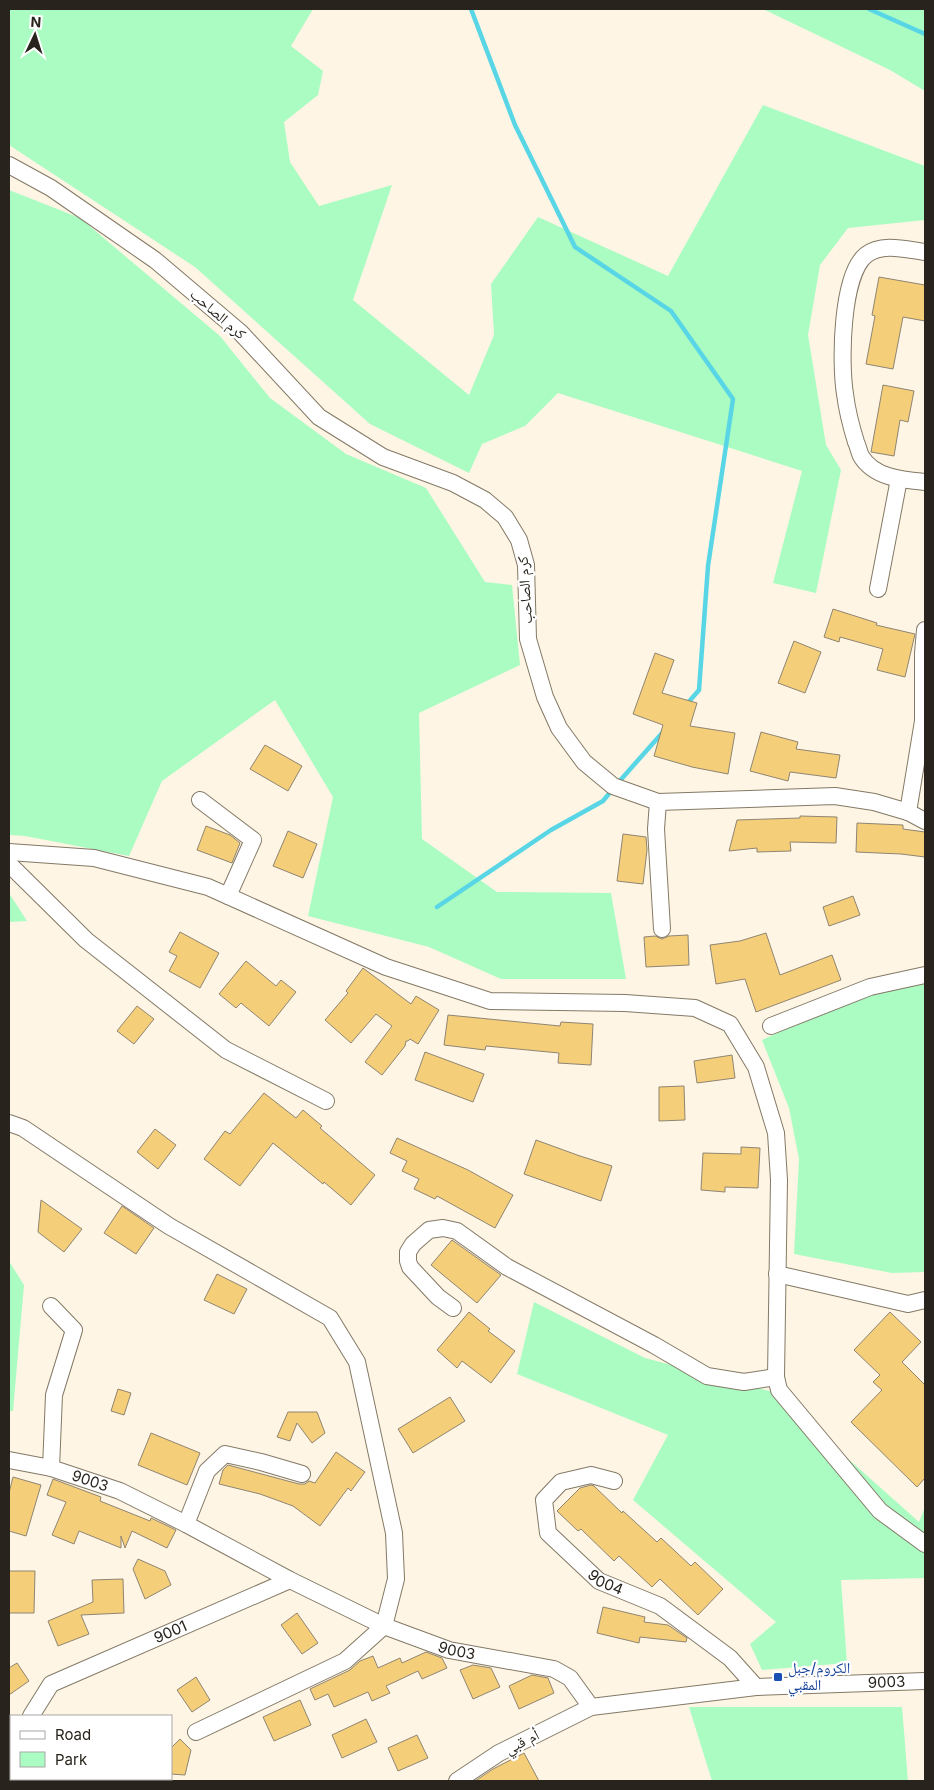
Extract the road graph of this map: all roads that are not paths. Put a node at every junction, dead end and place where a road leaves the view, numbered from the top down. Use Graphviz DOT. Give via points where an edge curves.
graph roads {
  1 [pos="9,165"];
  2 [pos="925,252"];
  3 [pos="899,479"];
  4 [pos="925,482"];
  5 [pos="878,589"];
  6 [pos="925,630"];
  7 [pos="200,800"];
  8 [pos="658,802"];
  9 [pos="908,812"];
  10 [pos="925,821"];
  11 [pos="9,852"];
  12 [pos="9,864"];
  13 [pos="228,896"];
  14 [pos="662,929"];
  15 [pos="925,974"];
  16 [pos="771,1026"];
  17 [pos="326,1102"];
  18 [pos="9,1123"];
  19 [pos="777,1274"];
  20 [pos="925,1300"];
  21 [pos="51,1306"];
  22 [pos="453,1308"];
  23 [pos="776,1377"];
  24 [pos="9,1460"];
  25 [pos="51,1468"];
  26 [pos="302,1474"];
  27 [pos="614,1481"];
  28 [pos="186,1524"];
  29 [pos="925,1544"];
  30 [pos="290,1580"];
  31 [pos="384,1626"];
  32 [pos="925,1681"];
  33 [pos="756,1688"];
  34 [pos="591,1707"];
  35 [pos="32,1715"];
  36 [pos="196,1732"];
  37 [pos="456,1781"];
  1 -- 8 [label="street, كرم الصاحب" via="51,188 154,260 240,332 319,416 382,457 453,483 485,500 505,517 519,540 526,565 528,639 545,697 560,728 584,762 614,786"];
  2 -- 3 [label="street" via="879,248 866,255 857,268 845,308 844,392 851,425 861,456 874,470"];
  3 -- 4 [label="street"];
  3 -- 5 [label="street"];
  6 -- 9 [label="street" via="923,721"];
  7 -- 13 [label="street" via="253,840"];
  8 -- 9 [label="street, كرم الصاحب" via="835,796"];
  8 -- 14 [label="street" via="656,830"];
  9 -- 10 [label="street, كرم الصاحب"];
  11 -- 13 [label="street" via="94,858 208,887"];
  12 -- 17 [label="street" via="86,940 226,1050"];
  13 -- 19 [label="street" via="386,967 490,1001 625,1003 695,1008 730,1024 756,1067 776,1133 779,1180"];
  15 -- 16 [label="street" via="870,987"];
  18 -- 31 [label="street" via="23,1128 169,1226 330,1318 357,1362 394,1533 396,1579"];
  19 -- 20 [label="street" via="908,1304"];
  19 -- 23 [label="street"];
  21 -- 25 [label="street" via="74,1330 54,1395"];
  22 -- 23 [label="street" via="438,1297 408,1261 408,1252 413,1244 429,1230 457,1231 507,1267 707,1376 744,1382"];
  23 -- 29 [label="street" via="778,1390 880,1510"];
  24 -- 25 [label="street, 9003"];
  25 -- 28 [label="street, 9003" via="120,1491"];
  26 -- 28 [label="street" via="225,1454 207,1471"];
  27 -- 33 [label="street, 9004" via="591,1475 562,1482 544,1500 548,1533 599,1581 660,1606 722,1652"];
  28 -- 30 [label="street, 9003"];
  30 -- 31 [label="street, 9003"];
  30 -- 35 [label="street, 9001" via="51,1684"];
  31 -- 34 [label="street, 9003" via="449,1650 554,1669 570,1678"];
  31 -- 36 [label="street" via="345,1661"];
  32 -- 33 [label="street, 9003"];
  33 -- 34 [label="street, 9003"];
  34 -- 37 [label="street, أم قبي" via="499,1753"];
}
